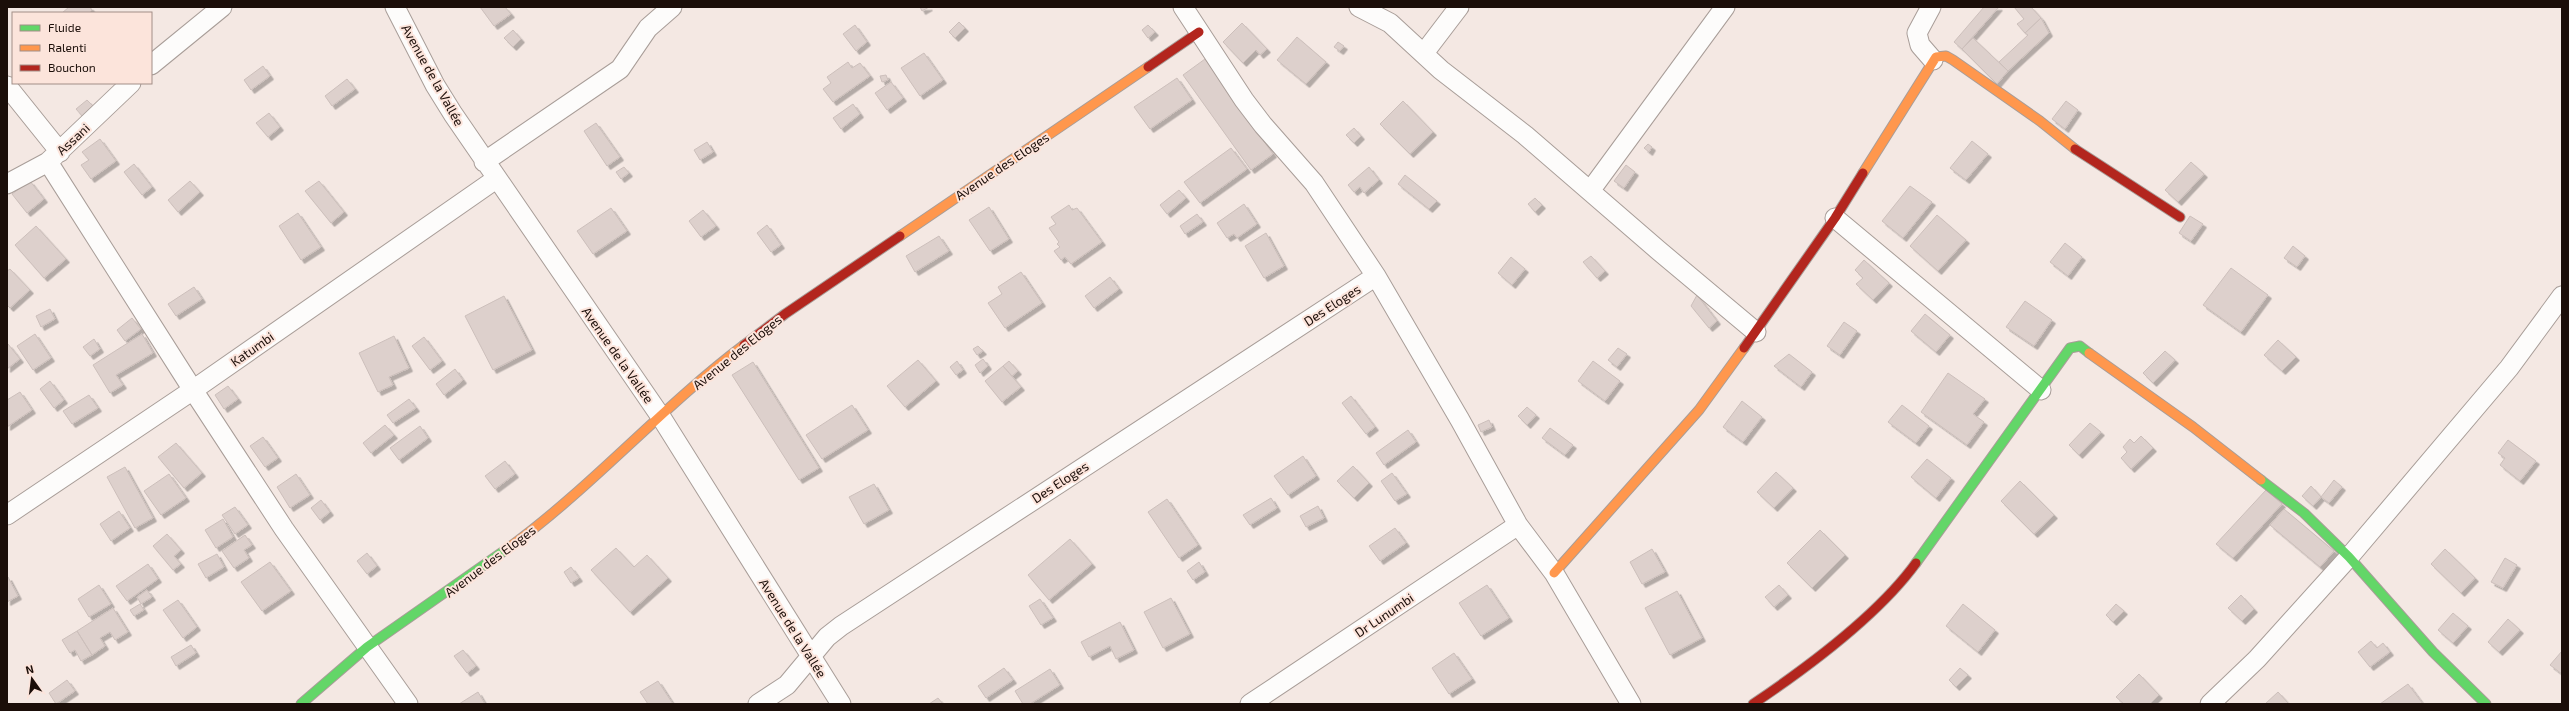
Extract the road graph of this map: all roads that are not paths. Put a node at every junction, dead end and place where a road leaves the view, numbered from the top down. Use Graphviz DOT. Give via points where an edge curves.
graph roads {
  1 [pos="222,7"];
  2 [pos="395,7"];
  3 [pos="672,7"];
  4 [pos="1183,7"];
  5 [pos="1359,7"];
  6 [pos="1459,7"];
  7 [pos="1724,7"];
  8 [pos="1931,7"];
  9 [pos="1199,32"];
  10 [pos="1424,53"];
  11 [pos="1933,60"];
  12 [pos="152,64"];
  13 [pos="130,84"];
  14 [pos="7,86"];
  15 [pos="54,157"];
  16 [pos="484,162"];
  17 [pos="496,179"];
  18 [pos="7,184"];
  19 [pos="1590,191"];
  20 [pos="2180,217"];
  21 [pos="1835,218"];
  22 [pos="1376,276"];
  23 [pos="2562,296"];
  24 [pos="1756,332"];
  25 [pos="193,390"];
  26 [pos="2041,390"];
  27 [pos="661,417"];
  28 [pos="7,515"];
  29 [pos="1518,525"];
  30 [pos="2349,557"];
  31 [pos="1554,573"];
  32 [pos="367,647"];
  33 [pos="810,656"];
  34 [pos="300,704"];
  35 [pos="408,704"];
  36 [pos="758,704"];
  37 [pos="841,704"];
  38 [pos="1250,704"];
  39 [pos="1631,704"];
  40 [pos="1753,704"];
  41 [pos="2210,704"];
  42 [pos="2486,704"];
  1 -- 12 [label="street"];
  2 -- 16 [label="street, Avenue de la Vallée" via="435,84"];
  3 -- 16 [label="street" via="648,28 620,69"];
  4 -- 9 [label="street"];
  5 -- 10 [label="street" via="1390,23"];
  6 -- 10 [label="street"];
  7 -- 19 [label="street"];
  8 -- 11 [label="street" via="1917,33 1920,45"];
  9 -- 22 [label="street" via="1262,125 1314,183"];
  9 -- 27 [label="street, Avenue des Eloges" via="785,314 715,367"];
  10 -- 19 [label="street" via="1441,70 1526,135"];
  11 -- 20 [label="street" via="1941,56 1953,60 2040,121 2082,155"];
  11 -- 21 [label="street"];
  13 -- 15 [label="street, Assani"];
  14 -- 15 [label="street"];
  15 -- 18 [label="street, Assani"];
  15 -- 25 [label="street"];
  16 -- 17 [label="street, Avenue de la Vallée"];
  17 -- 25 [label="street, Katumbi"];
  17 -- 27 [label="street, Avenue de la Vallée"];
  19 -- 24 [label="street"];
  21 -- 24 [label="street"];
  21 -- 26 [label="street"];
  22 -- 29 [label="street"];
  22 -- 33 [label="street, Des Eloges" via="841,626"];
  23 -- 30 [label="street" via="2509,368"];
  24 -- 31 [label="street" via="1699,410"];
  25 -- 28 [label="street, Katumbi"];
  25 -- 32 [label="street" via="284,529"];
  26 -- 30 [label="street" via="2070,348 2080,346 2193,427 2298,508"];
  26 -- 40 [label="street" via="1906,577 1856,626"];
  27 -- 32 [label="street, Avenue des Eloges" via="607,468 529,532 463,582"];
  27 -- 33 [label="street, Avenue de la Vallée"];
  29 -- 31 [label="street"];
  29 -- 38 [label="street, Dr Lunumbi"];
  30 -- 41 [label="street" via="2257,659"];
  30 -- 42 [label="street" via="2433,652"];
  31 -- 39 [label="street"];
  32 -- 34 [label="street, Avenue des Eloges"];
  32 -- 35 [label="street"];
  33 -- 36 [label="street, Des Eloges" via="787,685"];
  33 -- 37 [label="street, Avenue de la Vallée"];
}
